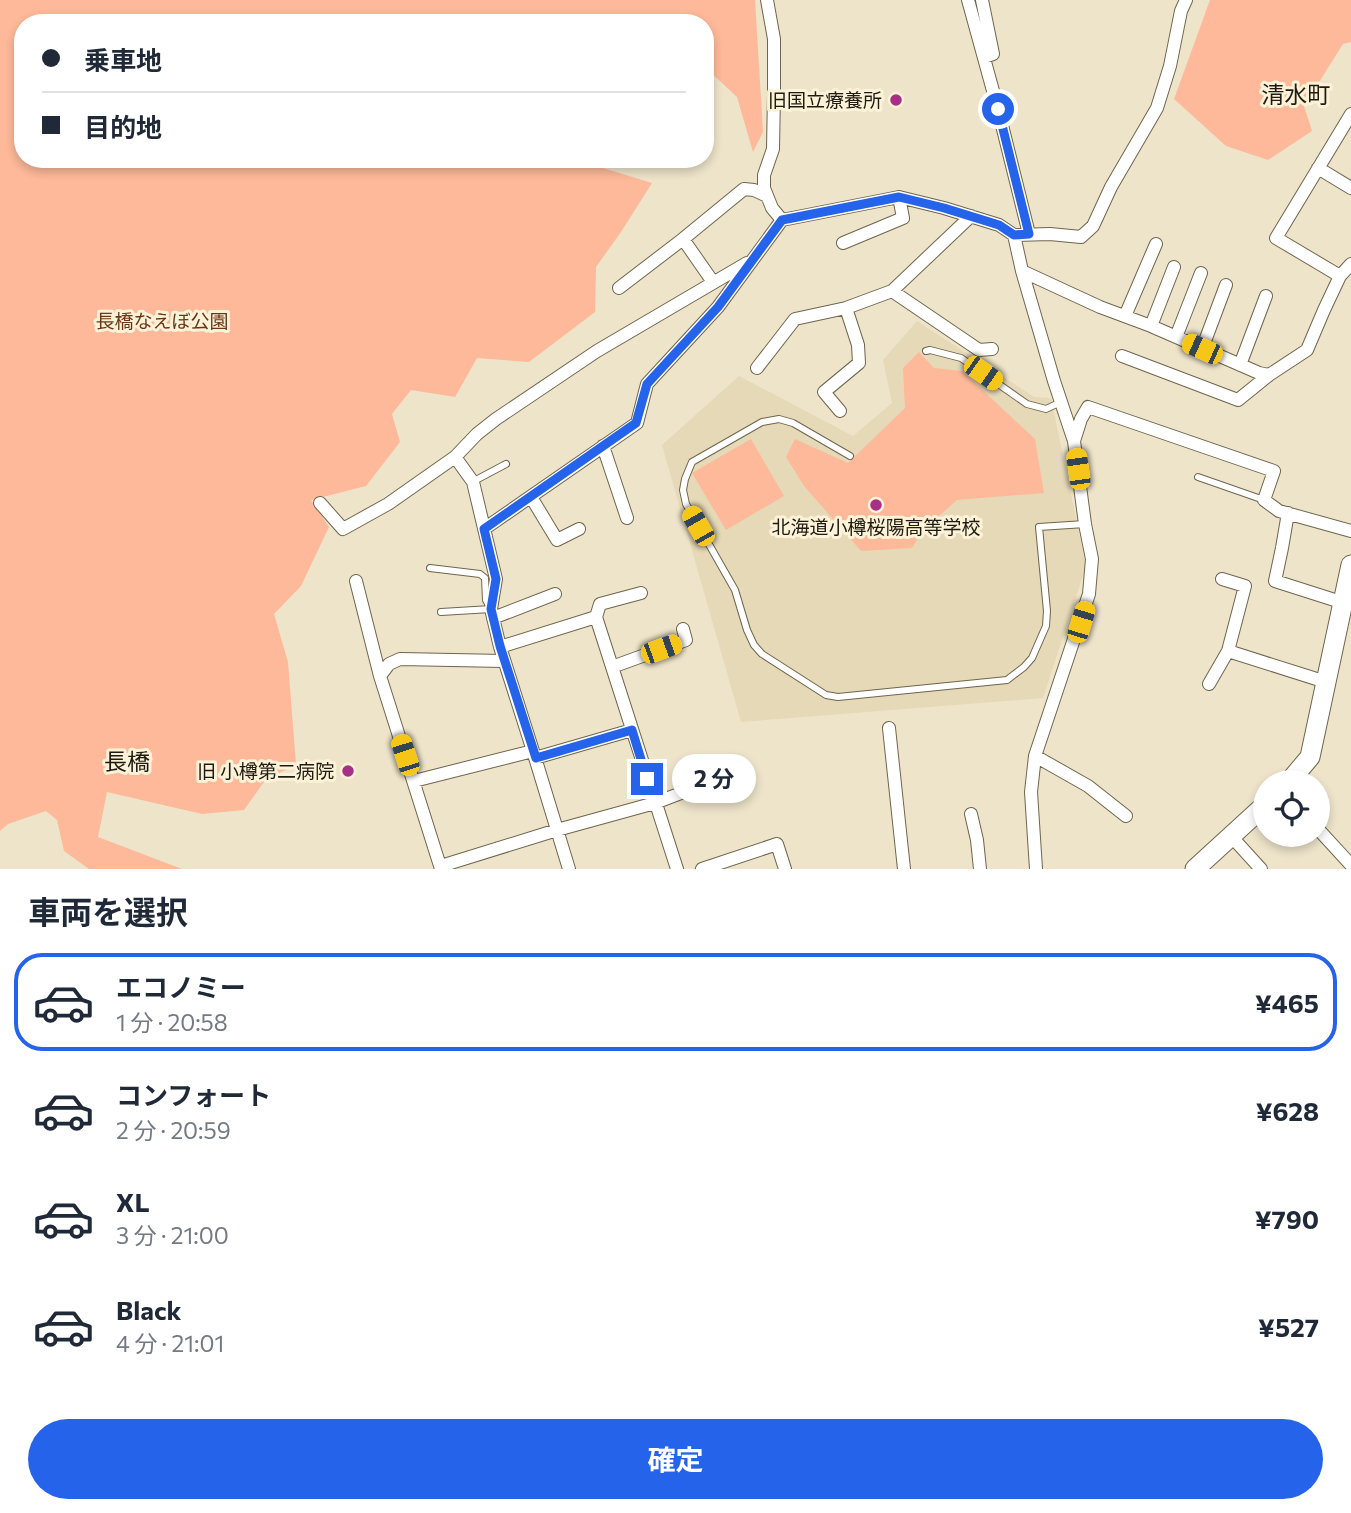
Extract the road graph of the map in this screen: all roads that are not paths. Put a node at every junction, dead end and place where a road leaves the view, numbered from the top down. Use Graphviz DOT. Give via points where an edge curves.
graph roads {
  1 [pos="767,0"];
  2 [pos="968,0"];
  3 [pos="982,0"];
  4 [pos="1186,0"];
  5 [pos="984,57"];
  6 [pos="1351,114"];
  7 [pos="1318,168"];
  8 [pos="1351,188"];
  9 [pos="766,196"];
  10 [pos="899,197"];
  11 [pos="971,216"];
  12 [pos="782,220"];
  13 [pos="1029,234"];
  14 [pos="1014,235"];
  15 [pos="683,239"];
  16 [pos="843,243"];
  17 [pos="1156,244"];
  18 [pos="753,260"];
  19 [pos="1351,264"];
  20 [pos="1174,267"];
  21 [pos="1022,271"];
  22 [pos="1201,273"];
  23 [pos="1340,276"];
  24 [pos="713,282"];
  25 [pos="1226,285"];
  26 [pos="619,288"];
  27 [pos="892,291"];
  28 [pos="1266,296"];
  29 [pos="846,308"];
  30 [pos="1125,316"];
  31 [pos="1151,326"];
  32 [pos="1176,337"];
  33 [pos="992,349"];
  34 [pos="1202,349"];
  35 [pos="926,351"];
  36 [pos="1122,356"];
  37 [pos="1240,365"];
  38 [pos="757,368"];
  39 [pos="1269,374"];
  40 [pos="1061,402"];
  41 [pos="840,411"];
  42 [pos="1074,441"];
  43 [pos="603,446"];
  44 [pos="850,456"];
  45 [pos="455,457"];
  46 [pos="506,464"];
  47 [pos="1198,477"];
  48 [pos="473,482"];
  49 [pos="531,497"];
  50 [pos="1264,500"];
  51 [pos="320,503"];
  52 [pos="1288,513"];
  53 [pos="628,518"];
  54 [pos="1085,524"];
  55 [pos="484,529"];
  56 [pos="579,529"];
  57 [pos="1351,531"];
  58 [pos="1351,565"];
  59 [pos="430,568"];
  60 [pos="1222,579"];
  61 [pos="356,581"];
  62 [pos="641,593"];
  63 [pos="555,594"];
  64 [pos="1345,611"];
  65 [pos="441,612"];
  66 [pos="492,613"];
  67 [pos="596,617"];
  68 [pos="683,629"];
  69 [pos="500,646"];
  70 [pos="1228,651"];
  71 [pos="504,660"];
  72 [pos="612,667"];
  73 [pos="380,677"];
  74 [pos="1326,682"];
  75 [pos="1209,684"];
  76 [pos="889,728"];
  77 [pos="632,730"];
  78 [pos="534,754"];
  79 [pos="1035,756"];
  80 [pos="1299,770"];
  81 [pos="728,775"];
  82 [pos="414,781"];
  83 [pos="655,803"];
  84 [pos="971,814"];
  85 [pos="1126,816"];
  86 [pos="1253,816"];
  87 [pos="557,830"];
  88 [pos="1231,836"];
  89 [pos="1330,842"];
  90 [pos="1351,865"];
  91 [pos="441,868"];
  92 [pos="569,869"];
  93 [pos="677,869"];
  94 [pos="702,869"];
  95 [pos="785,869"];
  96 [pos="904,869"];
  97 [pos="980,869"];
  98 [pos="1036,869"];
  99 [pos="1195,869"];
  100 [pos="1261,869"];
  1 -- 9 [label="street" via="774,39 774,94 773,149 764,175"];
  2 -- 5 [label="street"];
  3 -- 5 [label="street" via="993,54"];
  4 -- 13 [label="street" via="1157,108 1093,226 1081,237"];
  5 -- 13 [label="street"];
  6 -- 7 [label="street"];
  7 -- 8 [label="street"];
  7 -- 23 [label="street" via="1276,238"];
  9 -- 12 [label="street"];
  9 -- 15 [label="street" via="744,188"];
  10 -- 11 [label="street"];
  10 -- 12 [label="street"];
  10 -- 16 [label="street" via="903,218"];
  11 -- 14 [label="street"];
  11 -- 27 [label="street"];
  12 -- 18 [label="street"];
  13 -- 14 [label="street"];
  14 -- 21 [label="street"];
  15 -- 24 [label="street"];
  15 -- 26 [label="street"];
  17 -- 30 [label="street"];
  18 -- 24 [label="street"];
  18 -- 43 [label="street" via="718,307 647,384 636,423"];
  19 -- 23 [label="street"];
  20 -- 31 [label="street"];
  21 -- 30 [label="street"];
  21 -- 40 [label="street"];
  22 -- 32 [label="street"];
  23 -- 39 [label="street" via="1307,350"];
  24 -- 45 [label="street" via="597,351 496,419"];
  25 -- 34 [label="street"];
  27 -- 29 [label="street"];
  27 -- 33 [label="street" via="979,350"];
  28 -- 37 [label="street"];
  29 -- 38 [label="street" via="795,319"];
  29 -- 41 [label="street" via="859,363 824,392"];
  30 -- 31 [label="street"];
  31 -- 32 [label="street"];
  32 -- 34 [label="street"];
  34 -- 37 [label="street"];
  35 -- 40 [label="lane" via="961,358 1027,404 1046,409"];
  36 -- 39 [label="street" via="1238,400"];
  37 -- 39 [label="street"];
  40 -- 42 [label="street"];
  42 -- 50 [label="street" via="1088,407 1274,471"];
  42 -- 54 [label="street"];
  43 -- 49 [label="street"];
  43 -- 53 [label="street"];
  44 -- 54 [label="lane" via="793,423 779,419 762,422 692,462 683,490 686,504 735,590 754,645 826,695 1007,680 1031,658 1046,626 1039,527"];
  45 -- 48 [label="street"];
  45 -- 51 [label="street" via="344,529"];
  46 -- 48 [label="lane"];
  47 -- 50 [label="lane"];
  48 -- 55 [label="street"];
  49 -- 55 [label="street"];
  49 -- 56 [label="street" via="557,540"];
  50 -- 52 [label="street"];
  52 -- 57 [label="street"];
  52 -- 64 [label="street" via="1275,581"];
  54 -- 79 [label="street" via="1092,559 1089,594"];
  55 -- 66 [label="street" via="496,579"];
  58 -- 64 [label="street"];
  59 -- 66 [label="lane" via="480,574 485,578"];
  60 -- 70 [label="street" via="1245,586"];
  61 -- 73 [label="street"];
  62 -- 67 [label="street" via="600,604"];
  63 -- 66 [label="street"];
  64 -- 74 [label="street"];
  65 -- 66 [label="lane"];
  66 -- 69 [label="street"];
  67 -- 69 [label="street"];
  67 -- 72 [label="street"];
  68 -- 72 [label="street" via="686,640"];
  69 -- 71 [label="street"];
  70 -- 74 [label="street"];
  70 -- 75 [label="street"];
  71 -- 73 [label="street" via="400,659 389,664"];
  71 -- 78 [label="street"];
  72 -- 77 [label="street"];
  73 -- 82 [label="street"];
  74 -- 80 [label="street" via="1310,757"];
  76 -- 96 [label="street"];
  77 -- 78 [label="street"];
  77 -- 83 [label="street"];
  78 -- 82 [label="street"];
  78 -- 87 [label="street"];
  79 -- 85 [label="street" via="1088,786"];
  79 -- 98 [label="street" via="1031,792"];
  81 -- 83 [label="street"];
  82 -- 91 [label="street"];
  83 -- 87 [label="street"];
  83 -- 93 [label="street"];
  84 -- 97 [label="street"];
  86 -- 88 [label="street"];
  87 -- 91 [label="street"];
  87 -- 92 [label="street"];
  88 -- 99 [label="street"];
  88 -- 100 [label="street"];
  89 -- 90 [label="street"];
  94 -- 95 [label="street" via="777,845"];
}
